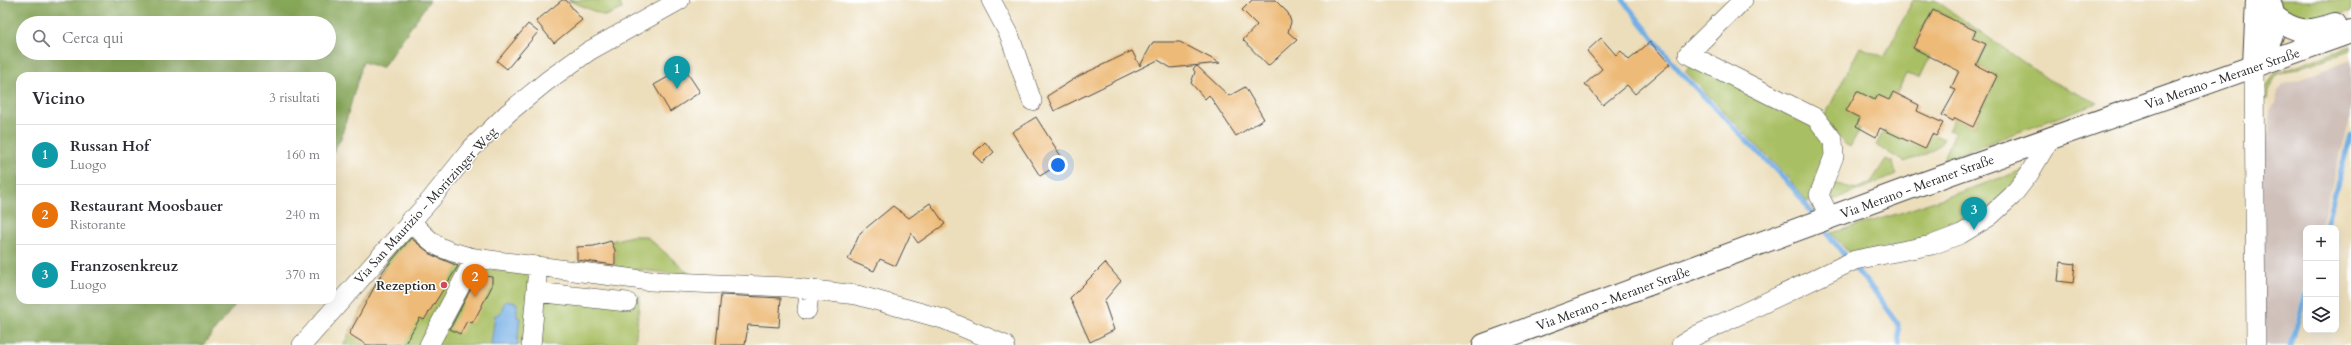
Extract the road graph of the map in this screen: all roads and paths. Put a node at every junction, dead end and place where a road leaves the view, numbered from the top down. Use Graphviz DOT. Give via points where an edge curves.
graph roads {
  1 [pos="680,0"];
  2 [pos="991,0"];
  3 [pos="1743,0"];
  4 [pos="2257,0"];
  5 [pos="2272,8"];
  6 [pos="2351,19"];
  7 [pos="2351,32"];
  8 [pos="2254,67"];
  9 [pos="1032,101"];
  10 [pos="2052,137"];
  11 [pos="410,220"];
  12 [pos="1821,221"];
  13 [pos="475,258"];
  14 [pos="539,266"];
  15 [pos="810,289"];
  16 [pos="536,292"];
  17 [pos="627,302"];
  18 [pos="807,310"];
  19 [pos="302,345"];
  20 [pos="428,345"];
  21 [pos="531,345"];
  22 [pos="1006,345"];
  23 [pos="1484,345"];
  24 [pos="1681,345"];
  25 [pos="2256,345"];
  1 -- 11 [label="street, Via San Maurizio - Moritzinger Weg" via="589,51 547,81 508,113 472,148 432,198"];
  2 -- 9 [label="street" via="1009,34"];
  3 -- 12 [label="street" via="1688,54 1816,118 1833,140 1834,156 1819,195"];
  4 -- 8 [label="main road"];
  5 -- 6 [label="main road" via="2288,26 2306,32"];
  5 -- 8 [label="main road" via="2272,36"];
  7 -- 8 [label="main road, Via Merano - Meraner Straße"];
  8 -- 10 [label="main road, Via Merano - Meraner Straße"];
  8 -- 25 [label="street"];
  10 -- 12 [label="main road, Via Merano - Meraner Straße"];
  10 -- 24 [label="street" via="2030,174 2012,196 1989,217 1962,234 1932,245 1849,262 1697,334"];
  11 -- 13 [label="street" via="430,242 448,252"];
  11 -- 19 [label="street, Via San Maurizio - Moritzinger Weg"];
  12 -- 23 [label="main road, Via Merano - Meraner Straße"];
  13 -- 14 [label="street"];
  13 -- 20 [label="street"];
  14 -- 15 [label="street" via="650,281"];
  14 -- 16 [label="street"];
  15 -- 18 [label="street"];
  15 -- 22 [label="street" via="865,297 943,319"];
  16 -- 17 [label="street"];
  16 -- 21 [label="street"];
}
